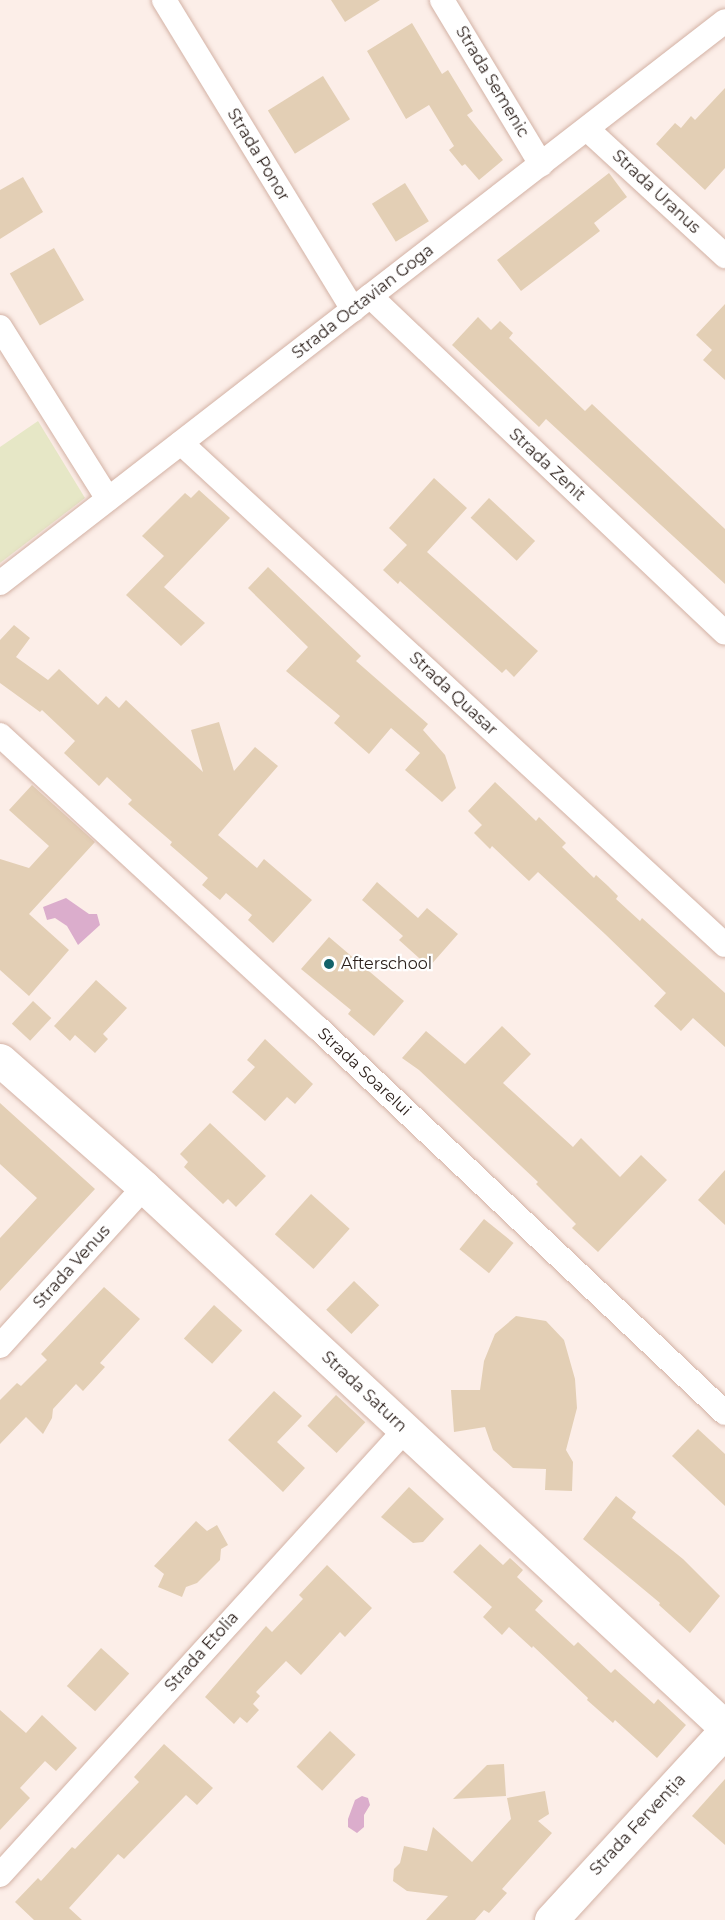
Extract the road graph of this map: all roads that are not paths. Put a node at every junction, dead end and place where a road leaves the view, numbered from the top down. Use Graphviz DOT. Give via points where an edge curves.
graph roads {
  1 [pos="164,0"];
  2 [pos="442,0"];
  3 [pos="725,21"];
  4 [pos="587,129"];
  5 [pos="541,164"];
  6 [pos="725,256"];
  7 [pos="361,303"];
  8 [pos="0,327"];
  9 [pos="181,443"];
  10 [pos="108,499"];
  11 [pos="0,583"];
  12 [pos="725,633"];
  13 [pos="0,735"];
  14 [pos="725,945"];
  15 [pos="0,1060"];
  16 [pos="144,1187"];
  17 [pos="0,1346"];
  18 [pos="725,1413"];
  19 [pos="405,1430"];
  20 [pos="725,1729"];
  21 [pos="0,1875"];
  22 [pos="550,1920"];
  1 -- 7 [label="street, Strada Ponor"];
  2 -- 5 [label="street, Strada Semenic"];
  3 -- 4 [label="street, Strada Octavian Goga"];
  4 -- 5 [label="street, Strada Octavian Goga"];
  4 -- 6 [label="street, Strada Uranus"];
  5 -- 7 [label="street, Strada Octavian Goga"];
  7 -- 9 [label="street, Strada Octavian Goga"];
  7 -- 12 [label="street, Strada Zenit"];
  8 -- 10 [label="street"];
  9 -- 10 [label="street, Strada Octavian Goga"];
  9 -- 14 [label="street, Strada Quasar"];
  10 -- 11 [label="street, Strada Octavian Goga"];
  13 -- 18 [label="street, Strada Soarelui" via="318,1028"];
  15 -- 16 [label="street, Strada Saturn"];
  16 -- 17 [label="street, Strada Venus"];
  16 -- 19 [label="street, Strada Saturn"];
  19 -- 20 [label="street, Strada Saturn"];
  19 -- 21 [label="street, Strada Etolia"];
  20 -- 22 [label="street, Strada Fervenția"];
}
